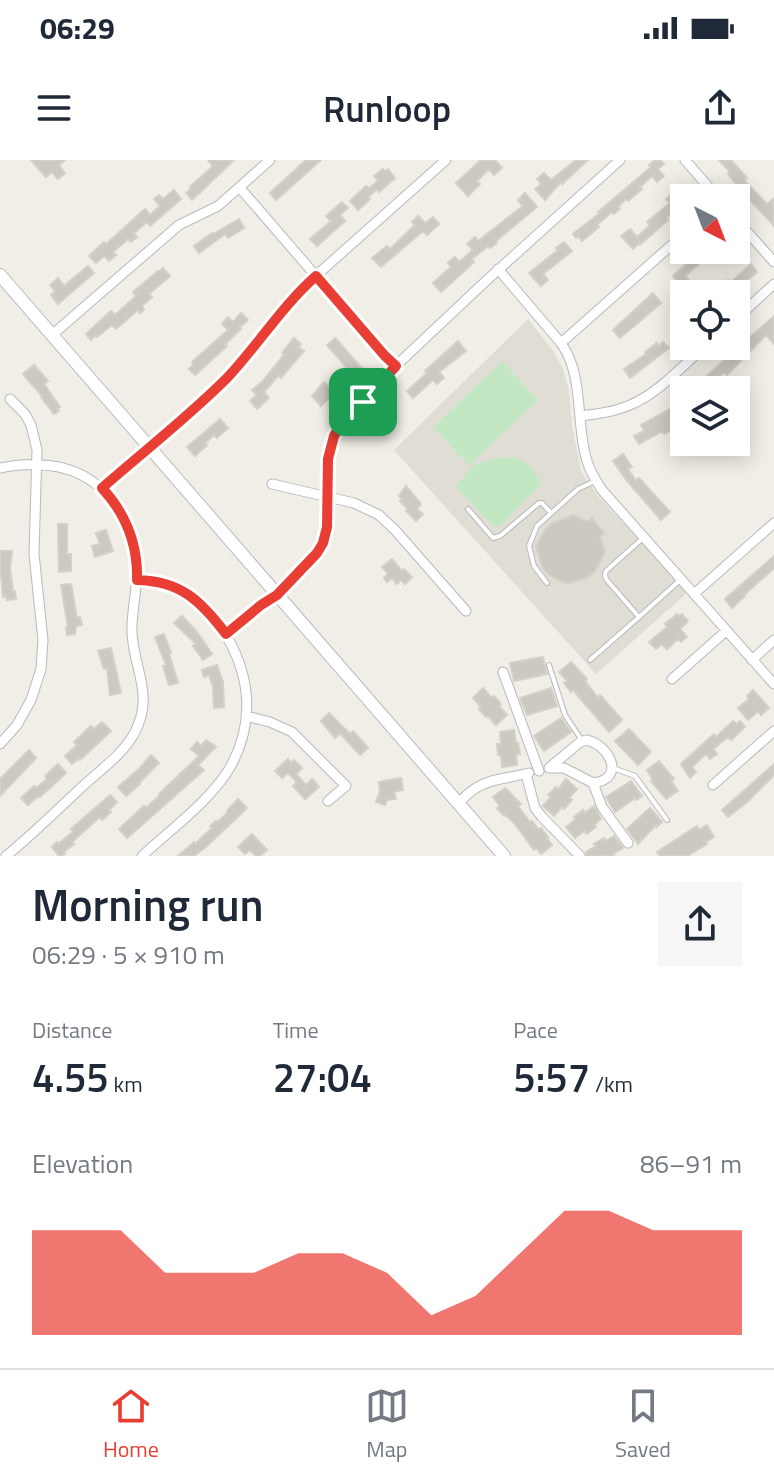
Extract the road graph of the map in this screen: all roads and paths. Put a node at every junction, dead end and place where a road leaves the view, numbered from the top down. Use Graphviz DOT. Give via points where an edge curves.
graph roads {
  1 [pos="270,160"];
  2 [pos="446,160"];
  3 [pos="620,160"];
  4 [pos="685,160"];
  5 [pos="706,184"];
  6 [pos="240,188"];
  7 [pos="750,235"];
  8 [pos="670,246"];
  9 [pos="774,262"];
  10 [pos="498,269"];
  11 [pos="0,275"];
  12 [pos="316,276"];
  13 [pos="774,284"];
  14 [pos="750,306"];
  15 [pos="52,335"];
  16 [pos="561,343"];
  17 [pos="689,360"];
  18 [pos="396,366"];
  19 [pos="10,399"];
  20 [pos="580,416"];
  21 [pos="148,447"];
  22 [pos="37,465"];
  23 [pos="0,468"];
  24 [pos="596,481"];
  25 [pos="272,484"];
  26 [pos="102,488"];
  27 [pos="328,496"];
  28 [pos="468,509"];
  29 [pos="551,513"];
  30 [pos="774,523"];
  31 [pos="643,538"];
  32 [pos="137,580"];
  33 [pos="681,580"];
  34 [pos="547,583"];
  35 [pos="694,594"];
  36 [pos="277,595"];
  37 [pos="466,611"];
  38 [pos="639,617"];
  39 [pos="726,631"];
  40 [pos="226,634"];
  41 [pos="774,640"];
  42 [pos="590,660"];
  43 [pos="752,660"];
  44 [pos="549,665"];
  45 [pos="503,672"];
  46 [pos="672,679"];
  47 [pos="774,684"];
  48 [pos="246,716"];
  49 [pos="774,731"];
  50 [pos="582,741"];
  51 [pos="0,744"];
  52 [pos="612,768"];
  53 [pos="544,770"];
  54 [pos="526,774"];
  55 [pos="593,783"];
  56 [pos="713,785"];
  57 [pos="328,801"];
  58 [pos="458,804"];
  59 [pos="667,820"];
  60 [pos="628,843"];
  61 [pos="147,854"];
  62 [pos="6,856"];
  63 [pos="504,856"];
  64 [pos="580,856"];
  1 -- 6 [label="street"];
  2 -- 12 [label="street"];
  3 -- 10 [label="street"];
  4 -- 5 [label="street"];
  6 -- 12 [label="street"];
  6 -- 15 [label="street" via="179,225"];
  7 -- 9 [label="street"];
  8 -- 16 [label="street"];
  10 -- 16 [label="street"];
  10 -- 18 [label="street"];
  11 -- 15 [label="street"];
  12 -- 18 [label="street"];
  12 -- 21 [label="street" via="224,380"];
  13 -- 14 [label="street"];
  15 -- 21 [label="street"];
  16 -- 20 [label="street" via="574,371"];
  17 -- 20 [label="street" via="641,400"];
  18 -- 27 [label="street" via="337,429 329,449"];
  19 -- 22 [label="street" via="36,437"];
  20 -- 24 [label="street"];
  21 -- 26 [label="street"];
  21 -- 36 [label="street"];
  22 -- 23 [label="street"];
  22 -- 26 [label="street" via="72,470"];
  22 -- 51 [label="street" via="34,554 41,669 25,713"];
  24 -- 29 [label="lane"];
  24 -- 31 [label="street"];
  25 -- 27 [label="street"];
  26 -- 32 [label="street" via="129,528"];
  27 -- 36 [label="street" via="323,543"];
  27 -- 37 [label="street" via="387,521"];
  28 -- 29 [label="lane" via="493,538 539,503"];
  29 -- 34 [label="lane" via="537,526 529,546 534,566"];
  30 -- 35 [label="street"];
  31 -- 33 [label="street"];
  31 -- 38 [label="lane" via="605,575"];
  32 -- 40 [label="street" via="182,590"];
  32 -- 62 [label="street" via="132,635 143,684 140,722 116,756"];
  33 -- 35 [label="street"];
  33 -- 38 [label="lane"];
  35 -- 39 [label="street"];
  36 -- 40 [label="street"];
  36 -- 58 [label="street"];
  38 -- 42 [label="lane"];
  39 -- 43 [label="street"];
  39 -- 46 [label="street"];
  40 -- 48 [label="street" via="242,669"];
  41 -- 43 [label="street"];
  43 -- 47 [label="street"];
  44 -- 50 [label="lane" via="565,715"];
  45 -- 53 [label="street"];
  48 -- 57 [label="street" via="292,732 346,786"];
  48 -- 61 [label="street" via="240,746 225,776"];
  49 -- 56 [label="street"];
  50 -- 52 [label="street" via="599,745"];
  50 -- 53 [label="street"];
  52 -- 55 [label="street" via="608,778"];
  52 -- 59 [label="lane" via="635,776"];
  53 -- 54 [label="street"];
  53 -- 55 [label="street" via="564,768"];
  54 -- 58 [label="street" via="483,783"];
  54 -- 64 [label="street" via="535,808"];
  55 -- 60 [label="street" via="602,807"];
  58 -- 63 [label="street"];
}
